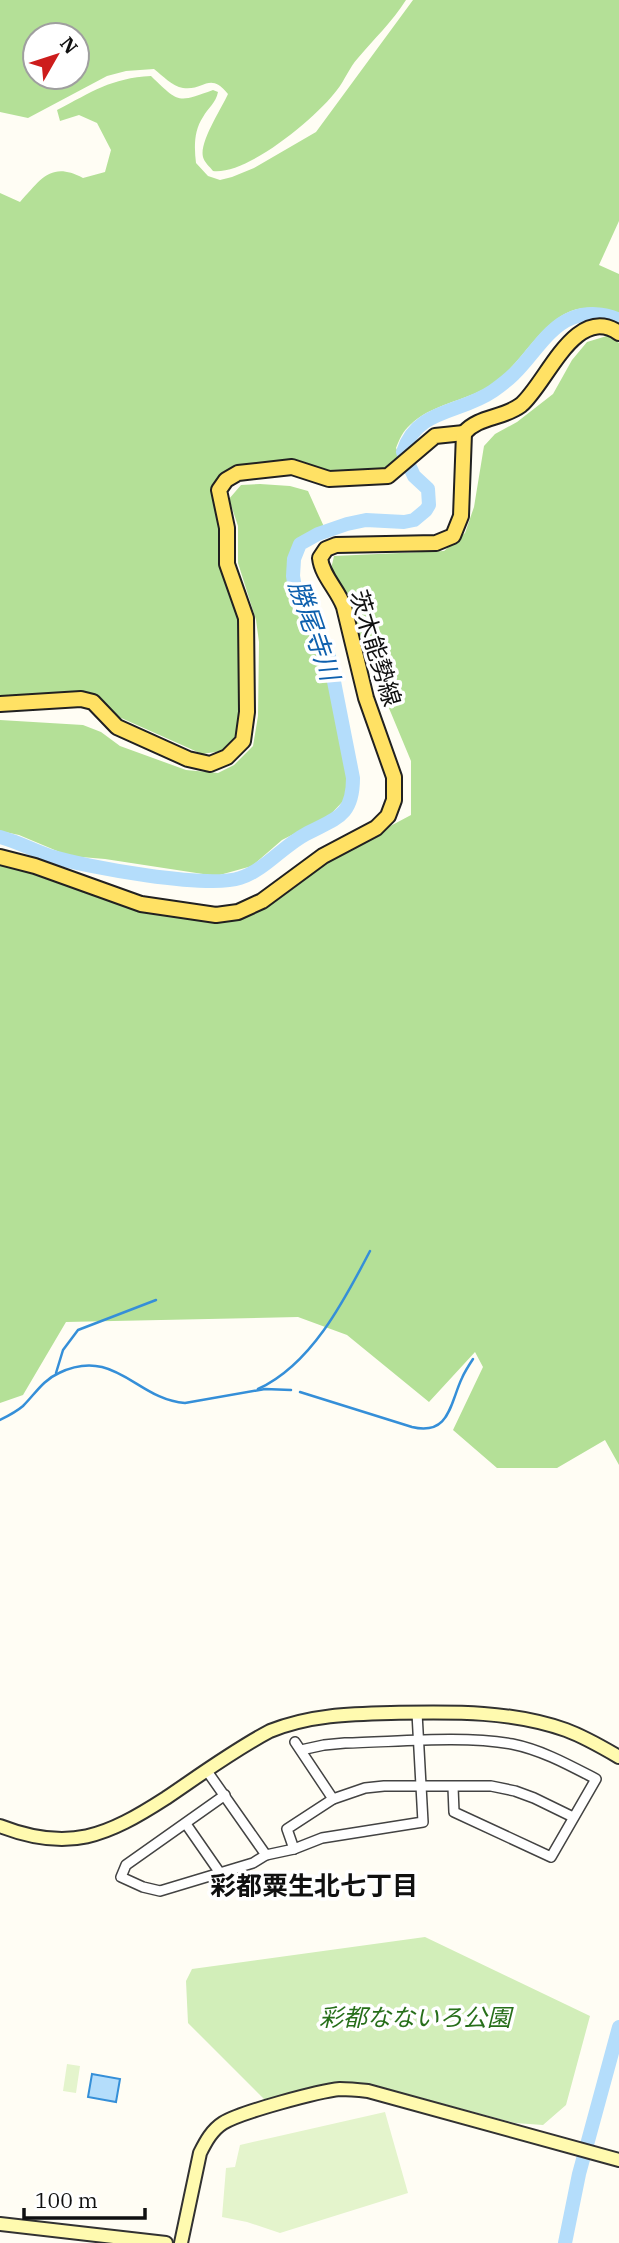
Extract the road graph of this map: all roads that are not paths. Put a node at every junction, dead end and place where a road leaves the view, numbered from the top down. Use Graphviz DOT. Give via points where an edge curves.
graph roads {
  1 [pos="619,333"];
  2 [pos="464,433"];
  3 [pos="0,704"];
  4 [pos="0,857"];
  5 [pos="417,1713"];
  6 [pos="420,1742"];
  7 [pos="619,1757"];
  8 [pos="207,1771"];
  9 [pos="422,1785"];
  10 [pos="453,1787"];
  11 [pos="225,1796"];
  12 [pos="333,1799"];
  13 [pos="573,1817"];
  14 [pos="186,1824"];
  15 [pos="0,1826"];
  16 [pos="294,1849"];
  17 [pos="266,1855"];
  18 [pos="220,1872"];
  19 [pos="619,2160"];
  20 [pos="0,2224"];
  21 [pos="166,2243"];
  22 [pos="181,2243"];
  1 -- 2 [label="main road" via="596,326 581,331 522,404 505,415 477,421"];
  2 -- 3 [label="main road" via="435,436 388,476 329,479 292,467 238,473 226,480 219,490 228,528 228,564 246,618 247,642 243,741 227,757 210,764 188,759 117,727 93,702 81,699"];
  2 -- 4 [label="main road, 茨木能勢線" via="461,516 453,536 436,544 336,545 320,558 321,568 344,607 366,698 394,777 394,800 388,816 376,828 323,856 262,901 238,912 216,915 141,904"];
  5 -- 6 [label="street"];
  5 -- 7 [label="street" via="469,1712 536,1721 568,1731"];
  5 -- 8 [label="street" via="294,1721 251,1741"];
  6 -- 9 [label="street"];
  6 -- 12 [label="street" via="298,1746"];
  6 -- 13 [label="street" via="490,1741 568,1764 596,1779"];
  8 -- 11 [label="street"];
  8 -- 15 [label="street" via="108,1832 49,1839"];
  9 -- 10 [label="street"];
  9 -- 12 [label="street" via="365,1788"];
  9 -- 16 [label="street" via="423,1822 321,1838"];
  10 -- 13 [label="street" via="515,1790"];
  10 -- 13 [label="street" via="454,1812 551,1857"];
  11 -- 14 [label="street"];
  11 -- 17 [label="street"];
  12 -- 16 [label="street" via="287,1829"];
  14 -- 18 [label="street"];
  14 -- 18 [label="street" via="126,1865 121,1877 160,1891"];
  16 -- 17 [label="street"];
  17 -- 18 [label="street"];
  19 -- 22 [label="street" via="368,2091 341,2089 234,2118 215,2130 200,2153"];
  20 -- 21 [label="street"];
}
